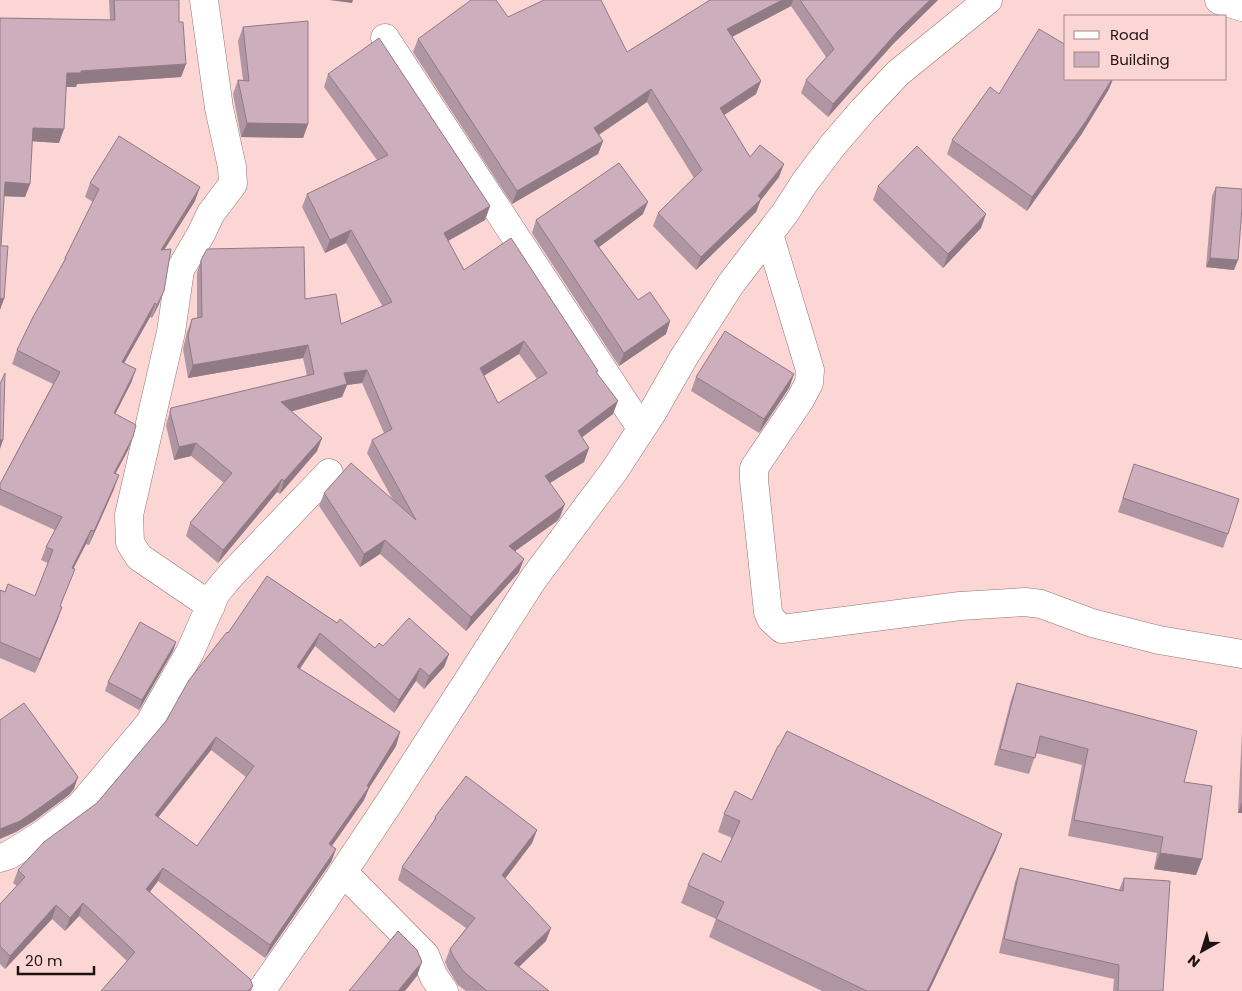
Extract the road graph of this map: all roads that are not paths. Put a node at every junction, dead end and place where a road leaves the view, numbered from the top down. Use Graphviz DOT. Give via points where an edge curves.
graph roads {
  1 [pos="204,0"];
  2 [pos="988,0"];
  3 [pos="1219,0"];
  4 [pos="1242,7"];
  5 [pos="385,38"];
  6 [pos="769,234"];
  7 [pos="642,428"];
  8 [pos="329,473"];
  9 [pos="211,606"];
  10 [pos="1242,654"];
  11 [pos="0,858"];
  12 [pos="343,872"];
  13 [pos="260,991"];
  14 [pos="444,991"];
  1 -- 9 [label="street" via="219,108 232,166 232,184 211,213 180,270 171,332 129,515 130,543 139,557"];
  2 -- 6 [label="street" via="898,73 864,109 833,145"];
  3 -- 4 [label="street"];
  5 -- 7 [label="street"];
  6 -- 7 [label="street" via="725,293"];
  6 -- 10 [label="street" via="810,370 809,383 800,400 754,468 768,612 782,629 960,606 1026,602 1160,640"];
  7 -- 12 [label="street" via="534,578"];
  8 -- 9 [label="street" via="231,575"];
  9 -- 11 [label="street" via="190,652 149,724 80,806 43,834"];
  12 -- 13 [label="street"];
  12 -- 14 [label="street" via="425,955"];
}
